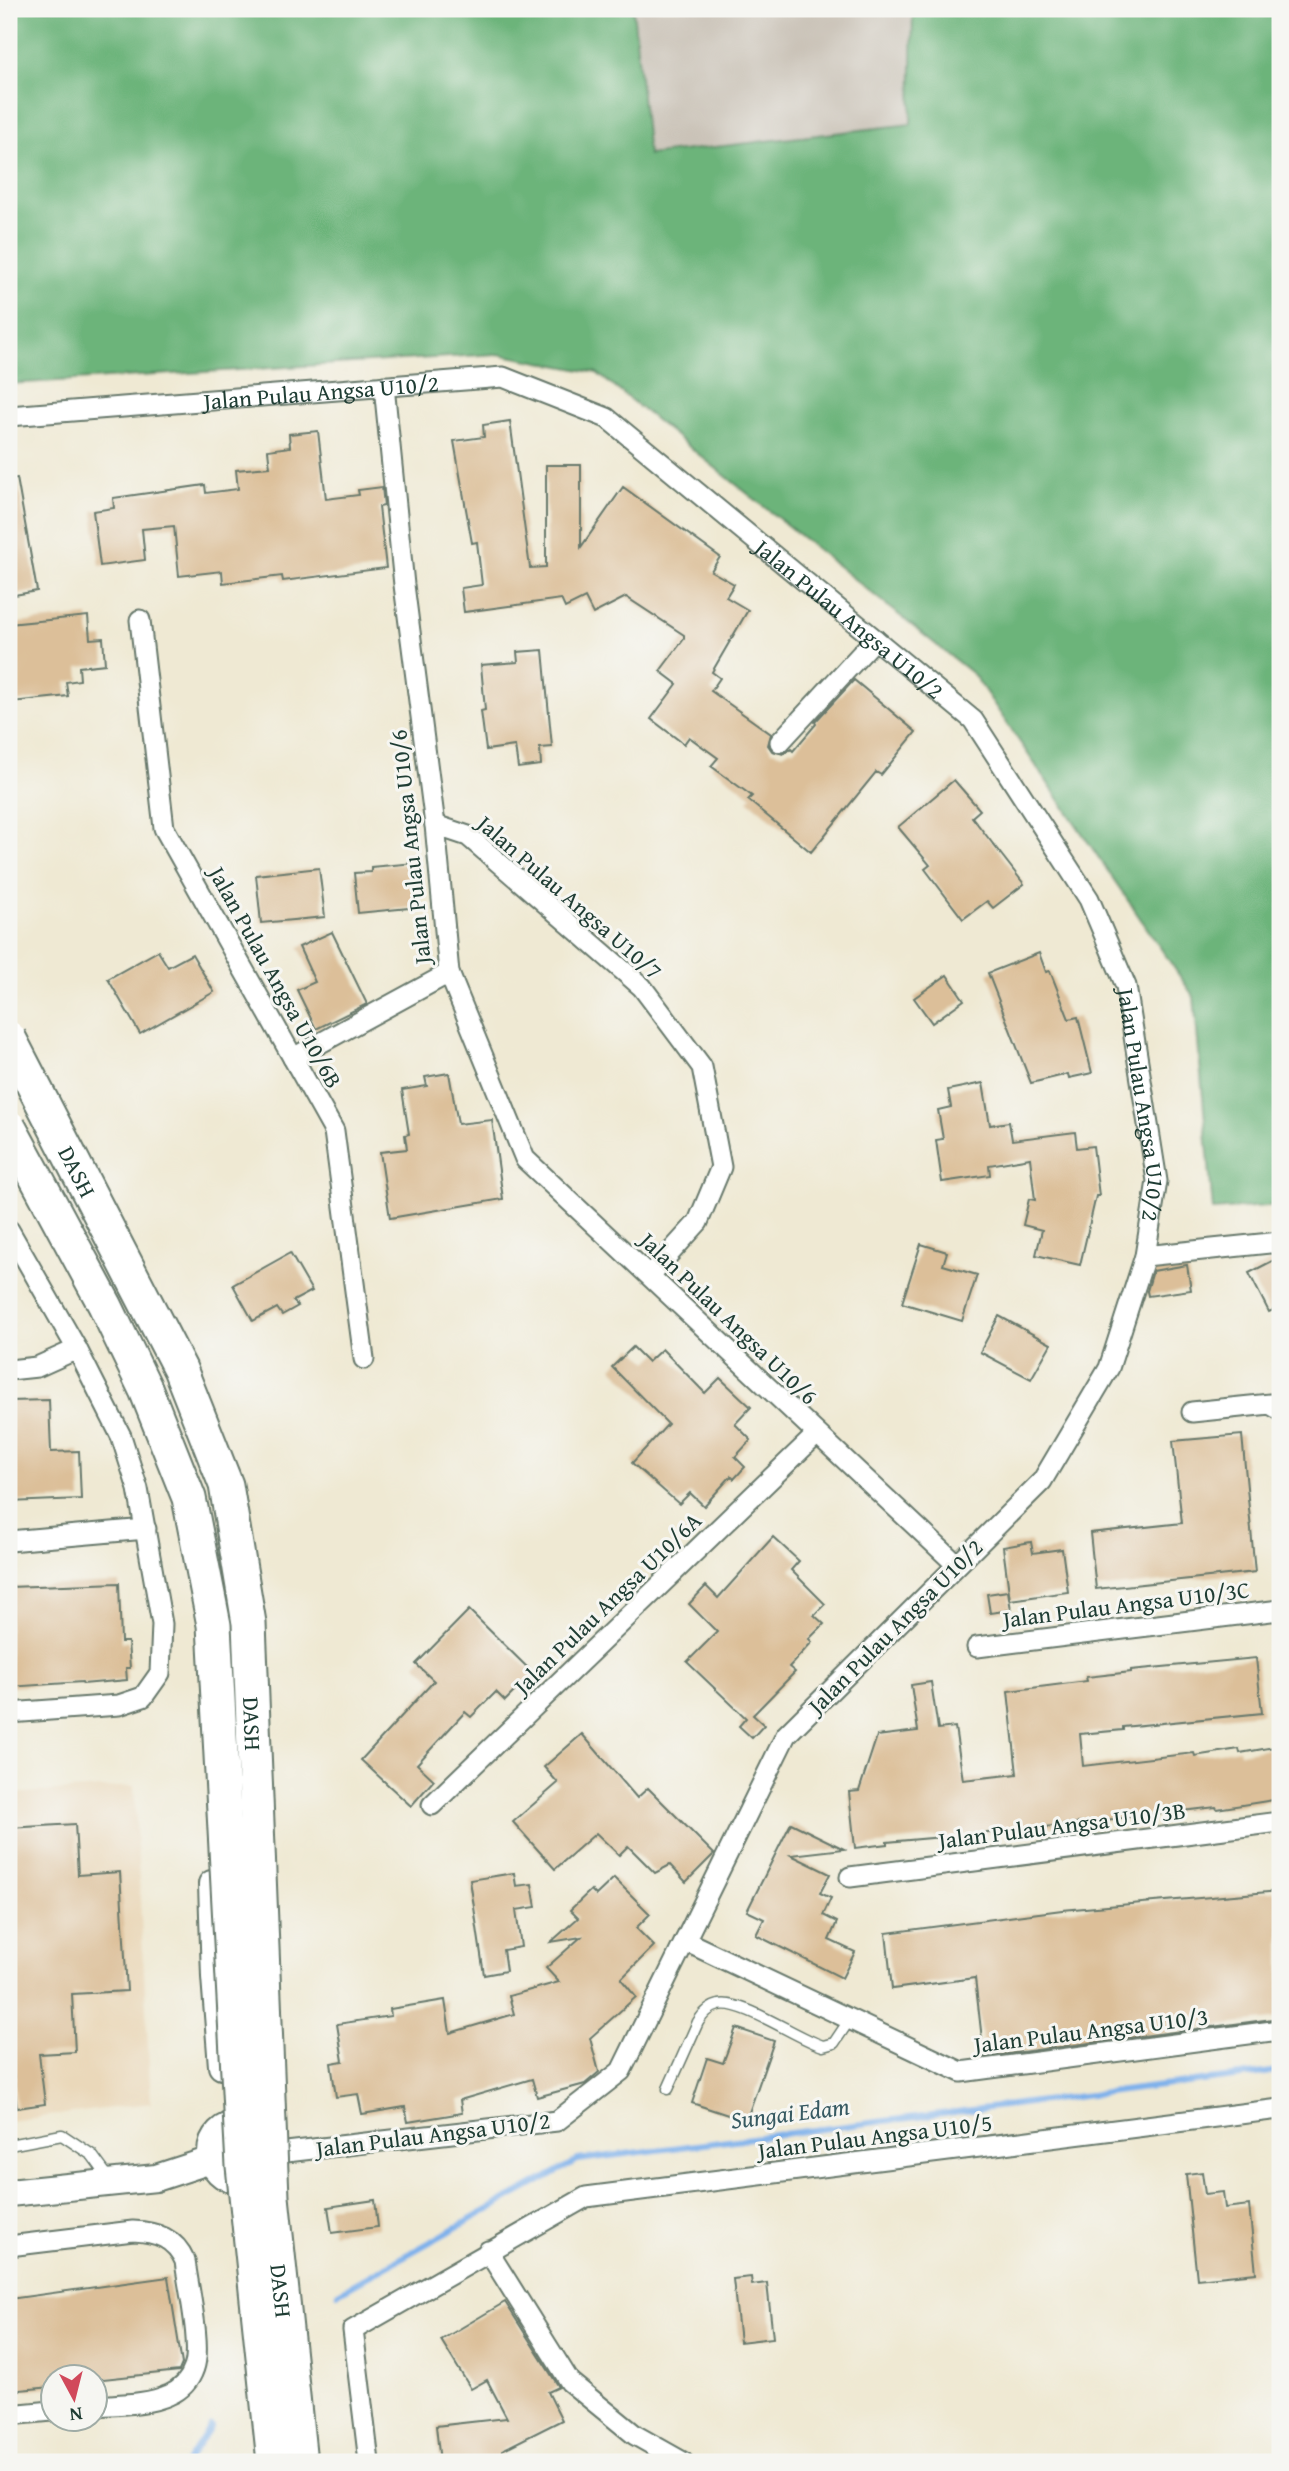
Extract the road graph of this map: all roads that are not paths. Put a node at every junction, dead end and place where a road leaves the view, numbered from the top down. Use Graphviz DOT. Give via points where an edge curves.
graph roads {
  1 [pos="384,386"];
  2 [pos="9,416"];
  3 [pos="140,620"];
  4 [pos="875,639"];
  5 [pos="780,742"];
  6 [pos="435,825"];
  7 [pos="449,972"];
  8 [pos="9,1038"];
  9 [pos="9,1055"];
  10 [pos="293,1058"];
  11 [pos="9,1127"];
  12 [pos="9,1156"];
  13 [pos="9,1230"];
  14 [pos="1280,1242"];
  15 [pos="1145,1256"];
  16 [pos="650,1275"];
  17 [pos="77,1349"];
  18 [pos="364,1359"];
  19 [pos="9,1370"];
  20 [pos="1280,1410"];
  21 [pos="1192,1412"];
  22 [pos="816,1436"];
  23 [pos="146,1529"];
  24 [pos="9,1541"];
  25 [pos="956,1564"];
  26 [pos="1280,1610"];
  27 [pos="977,1647"];
  28 [pos="9,1713"];
  29 [pos="432,1805"];
  30 [pos="1280,1822"];
  31 [pos="850,1877"];
  32 [pos="685,1941"];
  33 [pos="850,2019"];
  34 [pos="1280,2030"];
  35 [pos="668,2089"];
  36 [pos="1280,2109"];
  37 [pos="227,2127"];
  38 [pos="257,2130"];
  39 [pos="9,2145"];
  40 [pos="211,2160"];
  41 [pos="266,2162"];
  42 [pos="234,2181"];
  43 [pos="111,2182"];
  44 [pos="9,2193"];
  45 [pos="9,2246"];
  46 [pos="488,2251"];
  47 [pos="108,2405"];
  48 [pos="38,2412"];
  49 [pos="9,2415"];
  50 [pos="262,2462"];
  51 [pos="274,2462"];
  52 [pos="301,2462"];
  53 [pos="369,2462"];
  54 [pos="683,2462"];
  1 -- 2 [label="street, Jalan Pulau Angsa U10/2"];
  1 -- 4 [label="street, Jalan Pulau Angsa U10/2" via="503,377 607,418"];
  1 -- 6 [label="street, Jalan Pulau Angsa U10/6"];
  3 -- 10 [label="street, Jalan Pulau Angsa U10/6B" via="164,828"];
  4 -- 5 [label="street"];
  4 -- 15 [label="street, Jalan Pulau Angsa U10/2" via="973,720 1089,899 1126,986 1157,1181"];
  6 -- 7 [label="street, Jalan Pulau Angsa U10/6"];
  6 -- 16 [label="street, Jalan Pulau Angsa U10/7" via="468,836 642,986 702,1068 721,1167 698,1222"];
  7 -- 10 [label="street"];
  7 -- 16 [label="street, Jalan Pulau Angsa U10/6" via="525,1159"];
  8 -- 52 [label="highway, DASH, bridge" via="180,1369 226,1485 249,1623 272,2197"];
  9 -- 38 [label="street" via="166,1358 217,1485 233,1572 249,1802"];
  10 -- 18 [label="street, Jalan Pulau Angsa U10/6B" via="334,1131"];
  11 -- 51 [label="highway, DASH, bridge" via="146,1390 189,1498 215,1625 243,2166"];
  12 -- 37 [label="street" via="131,1387 189,1546 206,1665 215,1977"];
  13 -- 17 [label="street"];
  14 -- 15 [label="street"];
  15 -- 25 [label="street, Jalan Pulau Angsa U10/2" via="1109,1368 1042,1481"];
  16 -- 22 [label="street, Jalan Pulau Angsa U10/6"];
  17 -- 19 [label="street" via="37,1367"];
  17 -- 23 [label="street" via="121,1436"];
  20 -- 21 [label="street" via="1270,1404"];
  22 -- 25 [label="street, Jalan Pulau Angsa U10/6"];
  22 -- 29 [label="street, Jalan Pulau Angsa U10/6A"];
  23 -- 24 [label="street"];
  23 -- 28 [label="street" via="162,1623 160,1673 143,1697 119,1705"];
  25 -- 32 [label="street, Jalan Pulau Angsa U10/2" via="786,1735"];
  26 -- 27 [label="street, Jalan Pulau Angsa U10/3C"];
  30 -- 31 [label="street, Jalan Pulau Angsa U10/3B"];
  32 -- 33 [label="street, Jalan Pulau Angsa U10/3"];
  32 -- 41 [label="street, Jalan Pulau Angsa U10/2" via="621,2071 557,2121"];
  33 -- 34 [label="street, Jalan Pulau Angsa U10/3" via="961,2072"];
  33 -- 35 [label="lane" via="834,2043 824,2046 738,2007 720,2004 698,2022"];
  36 -- 46 [label="street, Jalan Pulau Angsa U10/5" via="586,2197"];
  37 -- 38 [label="street" via="235,2123"];
  37 -- 40 [label="street" via="211,2144"];
  38 -- 41 [label="street" via="265,2137"];
  39 -- 43 [label="lane" via="62,2135 92,2155"];
  40 -- 42 [label="street" via="220,2174"];
  40 -- 43 [label="street" via="156,2178"];
  41 -- 42 [label="street" via="250,2179"];
  41 -- 52 [label="street" via="273,2264"];
  42 -- 50 [label="street"];
  43 -- 44 [label="street"];
  45 -- 47 [label="street" via="150,2231 180,2249 197,2350 195,2367 186,2383 171,2395"];
  46 -- 53 [label="street, Jalan Pulau Angsa U10/5" via="352,2330"];
  46 -- 54 [label="street" via="570,2382 635,2435"];
  48 -- 49 [label="street"];
}
